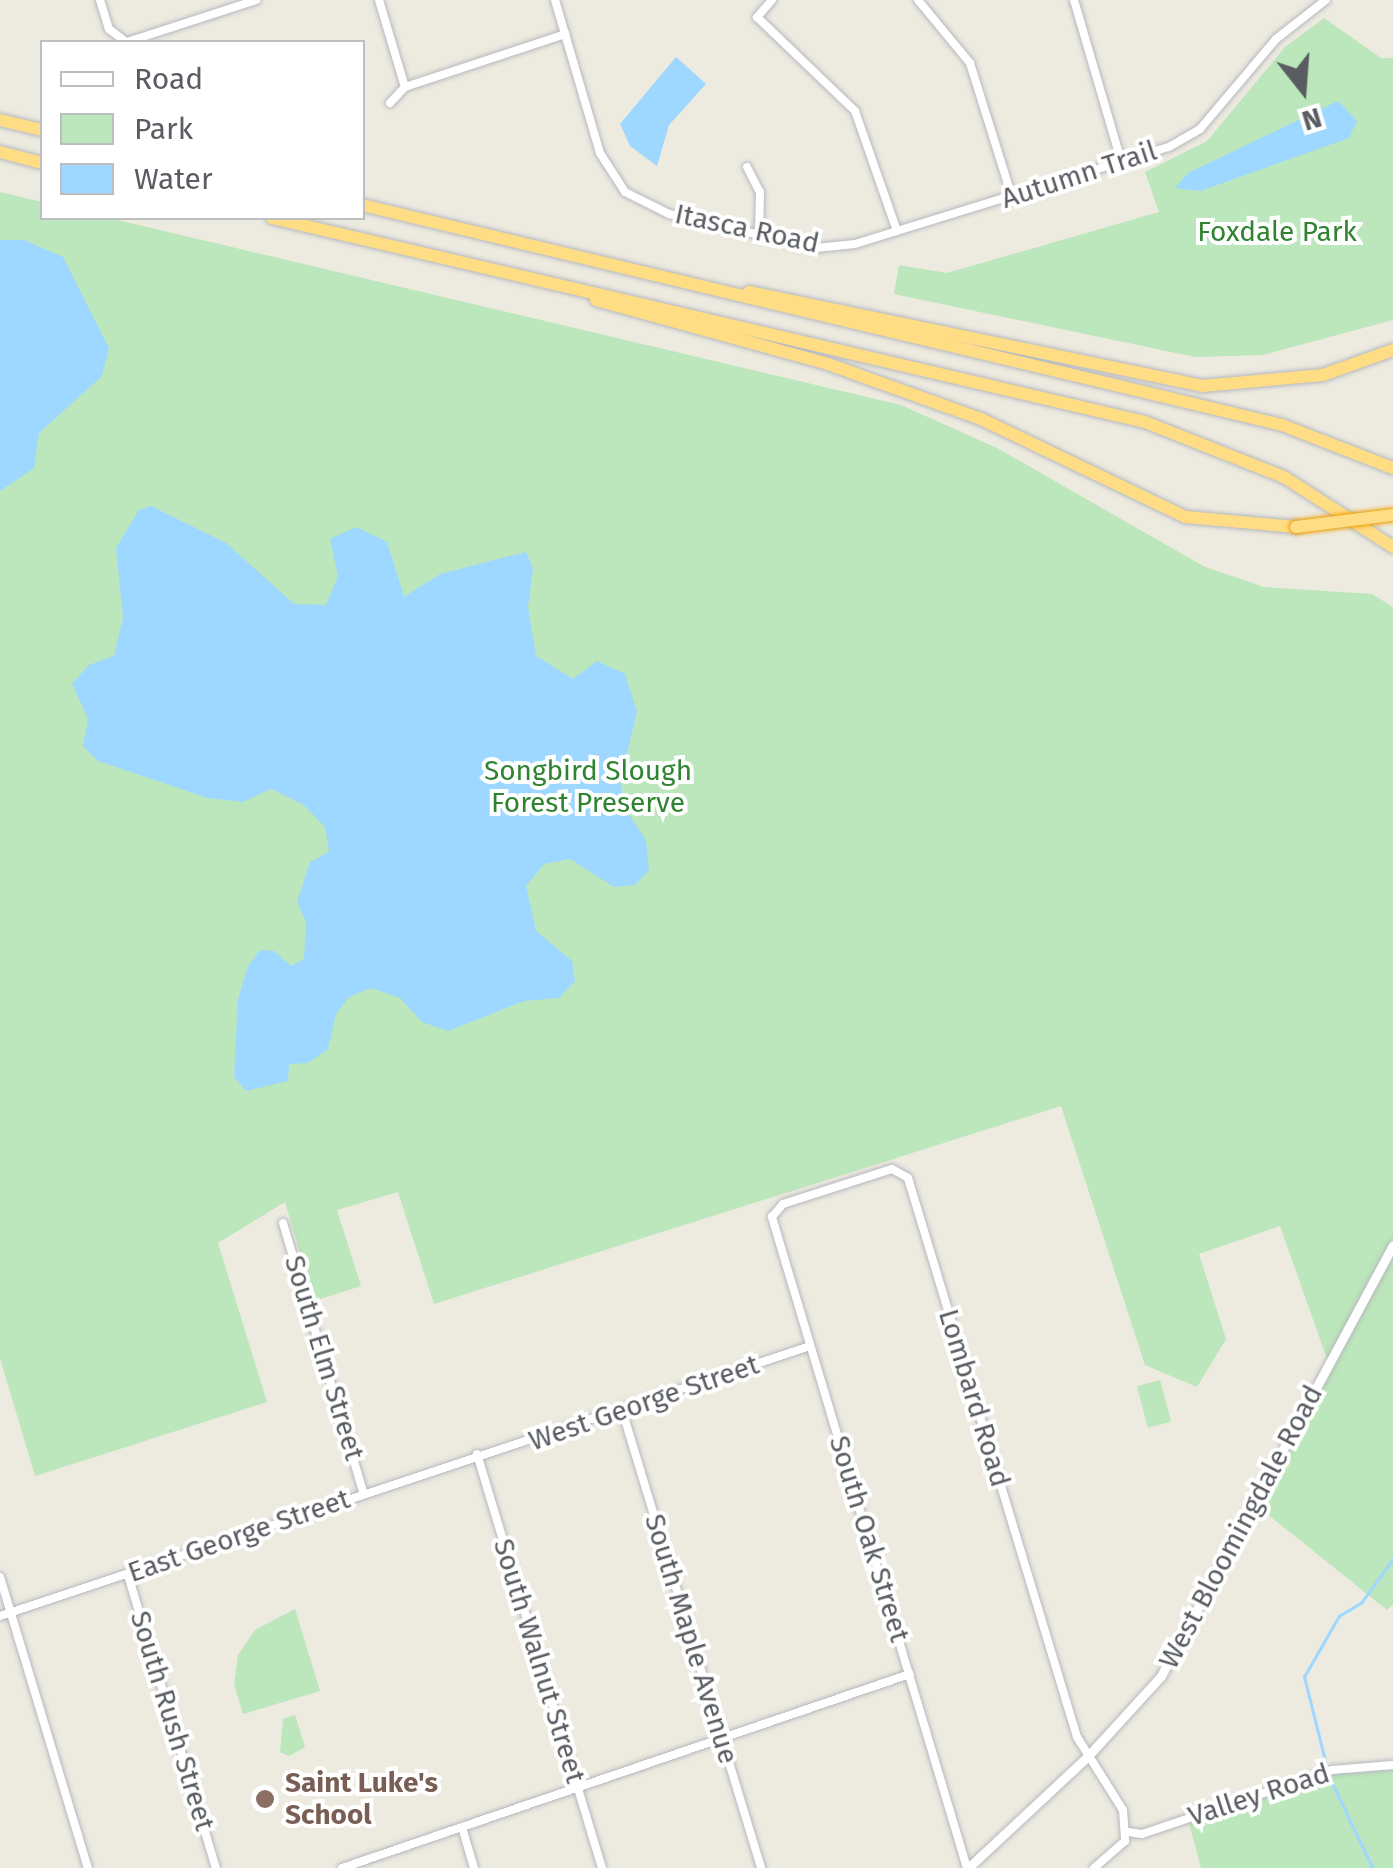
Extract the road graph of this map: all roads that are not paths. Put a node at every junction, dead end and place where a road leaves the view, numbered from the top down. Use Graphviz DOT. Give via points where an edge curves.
graph roads {
  1 [pos="100,0"];
  2 [pos="256,0"];
  3 [pos="379,0"];
  4 [pos="555,0"];
  5 [pos="772,0"];
  6 [pos="918,0"];
  7 [pos="937,0"];
  8 [pos="1074,0"];
  9 [pos="1326,0"];
  10 [pos="928,9"];
  11 [pos="565,34"];
  12 [pos="124,40"];
  13 [pos="405,88"];
  14 [pos="390,103"];
  15 [pos="0,120"];
  16 [pos="40,130"];
  17 [pos="0,152"];
  18 [pos="40,162"];
  19 [pos="1122,164"];
  20 [pos="747,167"];
  21 [pos="1012,196"];
  22 [pos="365,206"];
  23 [pos="280,220"];
  24 [pos="897,231"];
  25 [pos="759,235"];
  26 [pos="532,280"];
  27 [pos="692,283"];
  28 [pos="1393,350"];
  29 [pos="1393,468"];
  30 [pos="1393,515"];
  31 [pos="1393,547"];
  32 [pos="773,1211"];
  33 [pos="284,1223"];
  34 [pos="1393,1245"];
  35 [pos="810,1346"];
  36 [pos="622,1410"];
  37 [pos="476,1454"];
  38 [pos="364,1494"];
  39 [pos="128,1575"];
  40 [pos="0,1577"];
  41 [pos="11,1613"];
  42 [pos="0,1616"];
  43 [pos="910,1674"];
  44 [pos="721,1738"];
  45 [pos="1088,1756"];
  46 [pos="1393,1765"];
  47 [pos="578,1787"];
  48 [pos="462,1827"];
  49 [pos="1128,1832"];
  50 [pos="88,1868"];
  51 [pos="216,1868"];
  52 [pos="342,1868"];
  53 [pos="474,1868"];
  54 [pos="602,1868"];
  55 [pos="761,1868"];
  56 [pos="967,1868"];
  57 [pos="1094,1868"];
  1 -- 12 [label="street"];
  2 -- 12 [label="street"];
  3 -- 13 [label="street"];
  4 -- 11 [label="street, Itasca Road"];
  5 -- 24 [label="street" via="758,17 856,111"];
  6 -- 10 [label="street"];
  7 -- 10 [label="street"];
  8 -- 19 [label="street"];
  9 -- 19 [label="street, Autumn Trail" via="1276,39 1200,129"];
  10 -- 21 [label="street" via="970,64"];
  11 -- 13 [label="street"];
  11 -- 25 [label="street, Itasca Road" via="600,153 625,192 669,214"];
  13 -- 14 [label="street"];
  15 -- 16 [label="highway"];
  17 -- 18 [label="highway"];
  19 -- 21 [label="street, Autumn Trail"];
  20 -- 25 [label="street" via="760,192"];
  21 -- 24 [label="street, Autumn Trail"];
  22 -- 27 [label="highway"];
  23 -- 26 [label="highway"];
  24 -- 25 [label="street, Itasca Road" via="835,248"];
  26 -- 30 [label="highway, bridge" via="828,364 981,419 1186,516 1296,527"];
  26 -- 31 [label="highway" via="1145,422 1284,477"];
  27 -- 28 [label="highway" via="1202,386 1323,375"];
  27 -- 29 [label="highway" via="1282,425"];
  32 -- 35 [label="street, South Oak Street"];
  32 -- 45 [label="street, Lombard Road" via="892,1169 906,1173"];
  33 -- 38 [label="street, South Elm Street"];
  34 -- 45 [label="street, West Bloomingdale Road" via="1171,1659"];
  35 -- 36 [label="street, West George Street"];
  35 -- 43 [label="street, South Oak Street"];
  36 -- 37 [label="street, West George Street"];
  36 -- 44 [label="street, South Maple Avenue"];
  37 -- 38 [label="street, East George Street"];
  37 -- 47 [label="street, South Walnut Street"];
  38 -- 39 [label="street, East George Street"];
  39 -- 41 [label="street, East George Street"];
  39 -- 51 [label="street, South Rush Street"];
  40 -- 41 [label="street"];
  41 -- 42 [label="street, East George Street"];
  41 -- 50 [label="street"];
  43 -- 44 [label="street"];
  43 -- 56 [label="street, South Oak Street"];
  44 -- 47 [label="street"];
  44 -- 55 [label="street, South Maple Avenue"];
  45 -- 49 [label="street" via="1123,1810"];
  45 -- 56 [label="street, West Bloomingdale Road"];
  46 -- 49 [label="street, Valley Road" via="1332,1770 1142,1834"];
  47 -- 48 [label="street"];
  47 -- 54 [label="street, South Walnut Street"];
  48 -- 52 [label="street"];
  48 -- 53 [label="street"];
  49 -- 57 [label="street"];
}
